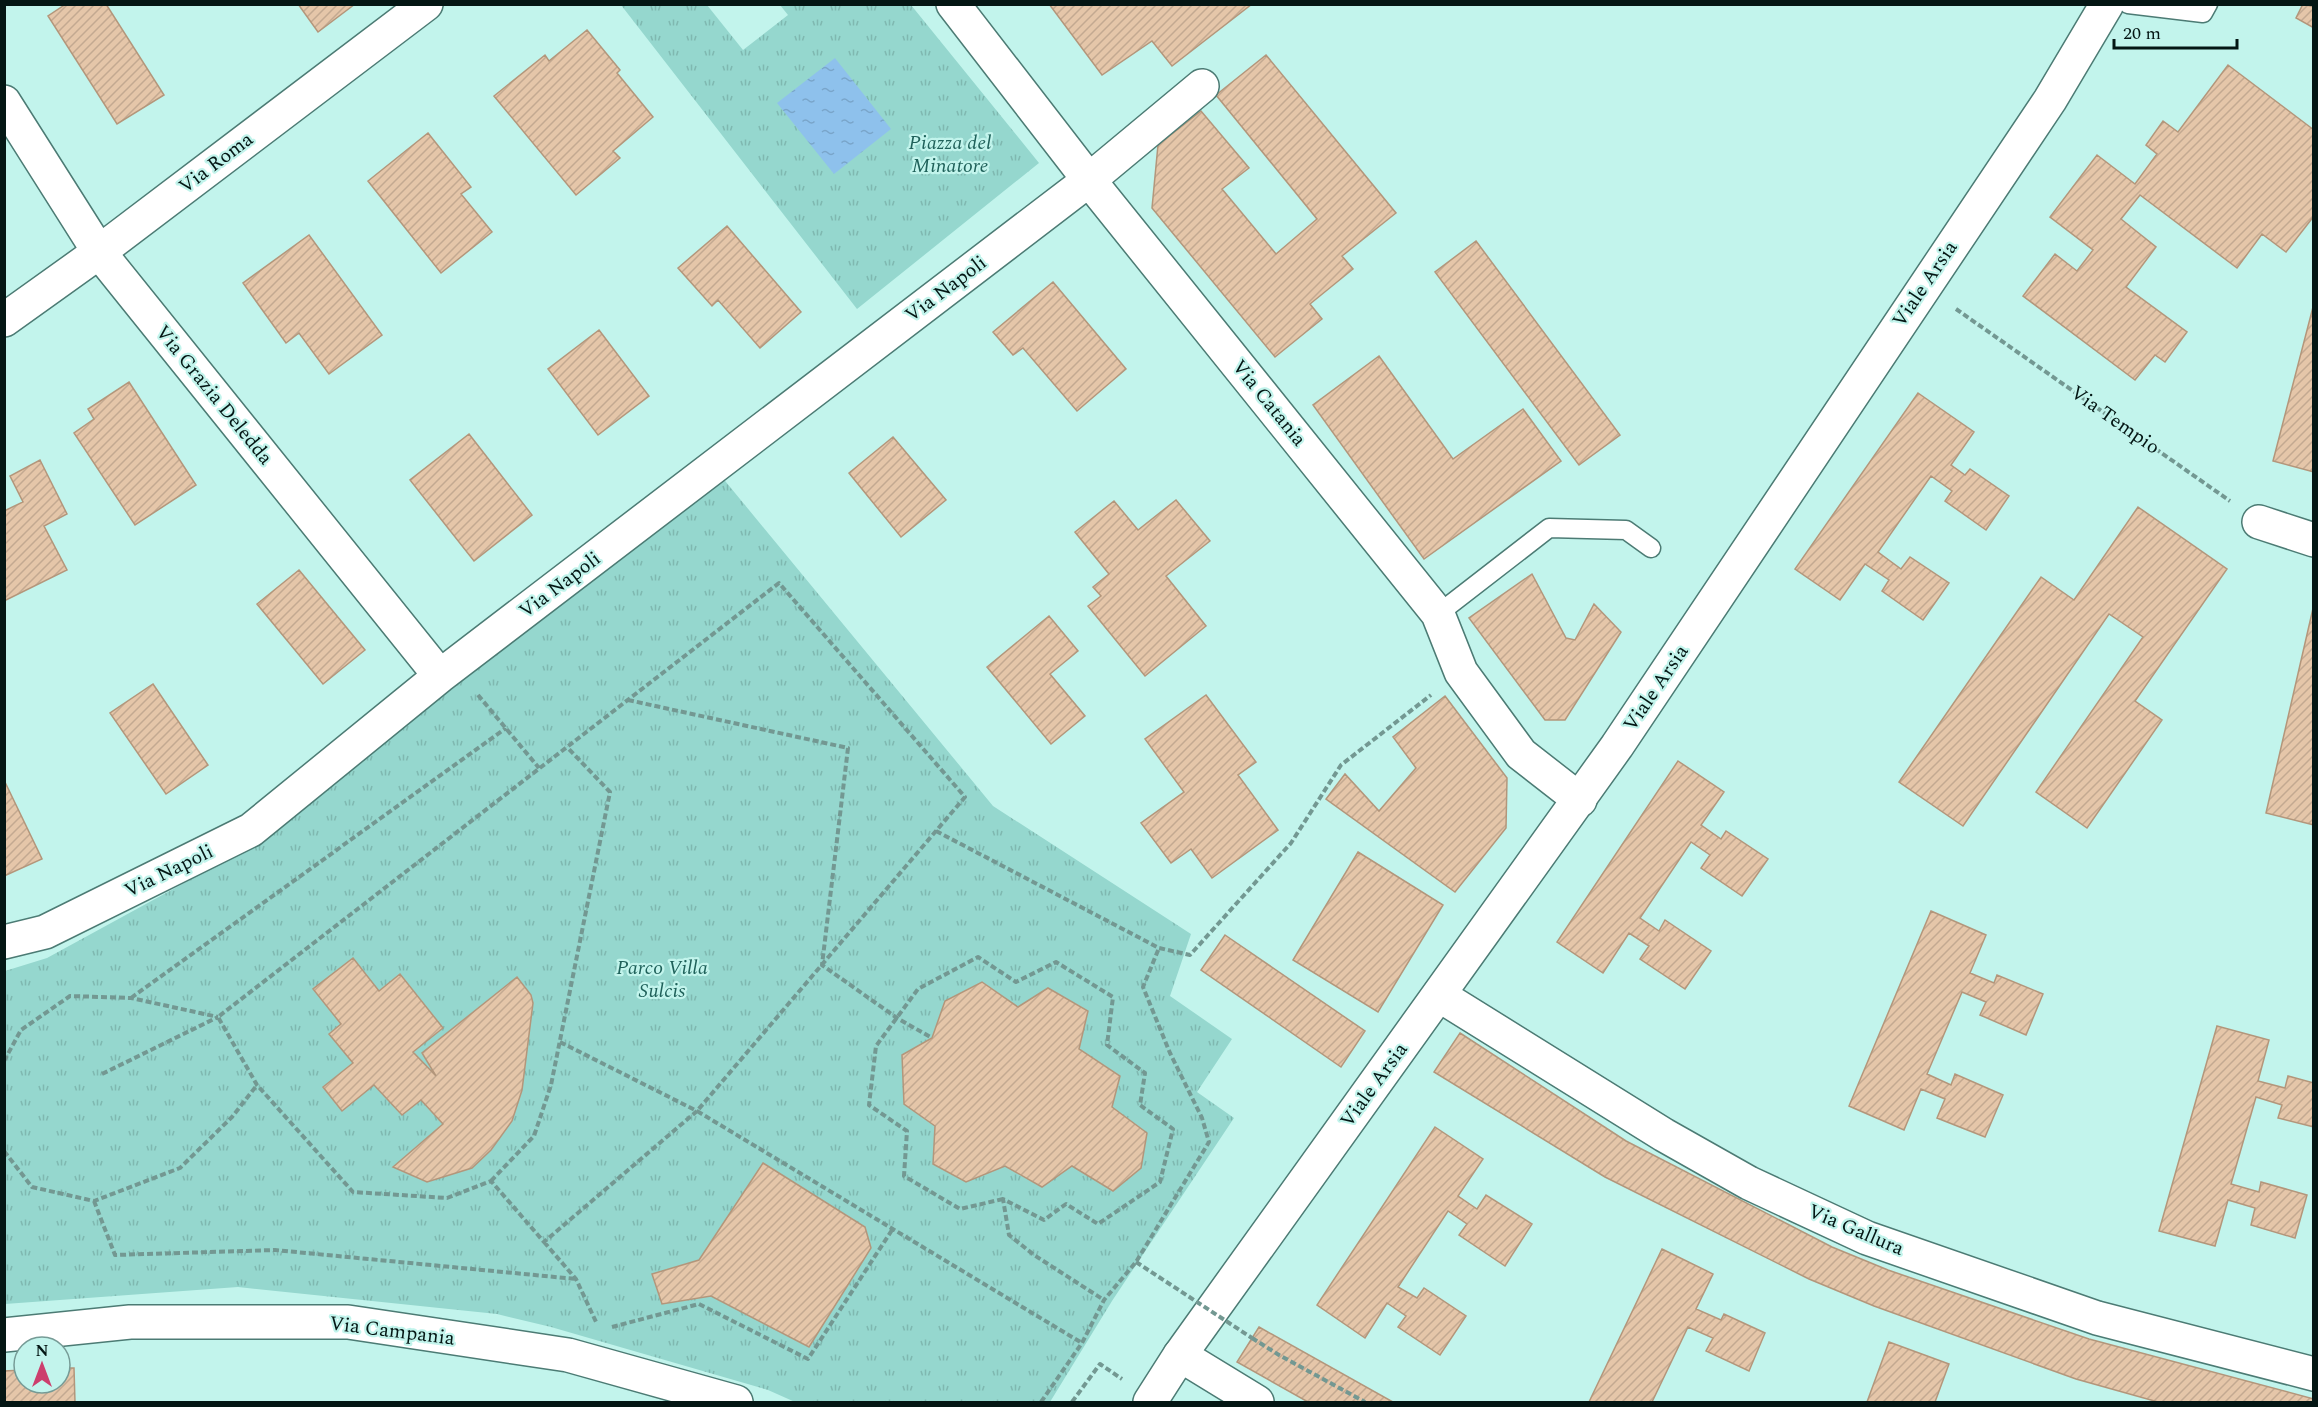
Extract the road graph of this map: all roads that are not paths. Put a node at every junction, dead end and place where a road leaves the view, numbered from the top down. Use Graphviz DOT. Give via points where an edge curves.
graph roads {
  1 [pos="426,4"];
  2 [pos="953,4"];
  3 [pos="2107,4"];
  4 [pos="2127,4"];
  5 [pos="2208,4"];
  6 [pos="1202,86"];
  7 [pos="4,102"];
  8 [pos="1089,180"];
  9 [pos="99,252"];
  10 [pos="4,320"];
  11 [pos="2259,522"];
  12 [pos="2313,540"];
  13 [pos="1651,548"];
  14 [pos="1438,614"];
  15 [pos="447,671"];
  16 [pos="1580,800"];
  17 [pos="4,942"];
  18 [pos="1439,995"];
  19 [pos="4,1335"];
  20 [pos="1180,1355"];
  21 [pos="2313,1374"];
  22 [pos="1151,1401"];
  23 [pos="736,1402"];
  24 [pos="1257,1402"];
  1 -- 9 [label="street, Via Roma"];
  2 -- 8 [label="street, Via Catania"];
  3 -- 16 [label="street, Viale Arsia" via="2050,100"];
  4 -- 5 [label="lane" via="2203,13"];
  6 -- 8 [label="street, Via Napoli"];
  7 -- 9 [label="street, Via Grazia Deledda"];
  8 -- 14 [label="street, Via Catania"];
  8 -- 15 [label="street, Via Napoli"];
  9 -- 10 [label="street, Via Roma"];
  9 -- 15 [label="street, Via Grazia Deledda"];
  11 -- 12 [label="street"];
  13 -- 14 [label="lane" via="1626,530 1549,528"];
  14 -- 16 [label="street, Via Catania" via="1461,672 1521,754"];
  15 -- 17 [label="street, Via Napoli" via="251,830 45,932"];
  16 -- 18 [label="street, Viale Arsia"];
  18 -- 20 [label="street, Viale Arsia"];
  18 -- 21 [label="street, Via Gallura" via="1664,1135 1749,1183 1867,1238 2097,1318"];
  19 -- 23 [label="street, Via Campania" via="130,1322 348,1322 567,1355"];
  20 -- 22 [label="street, Viale Arsia"];
  20 -- 24 [label="street"];
}
